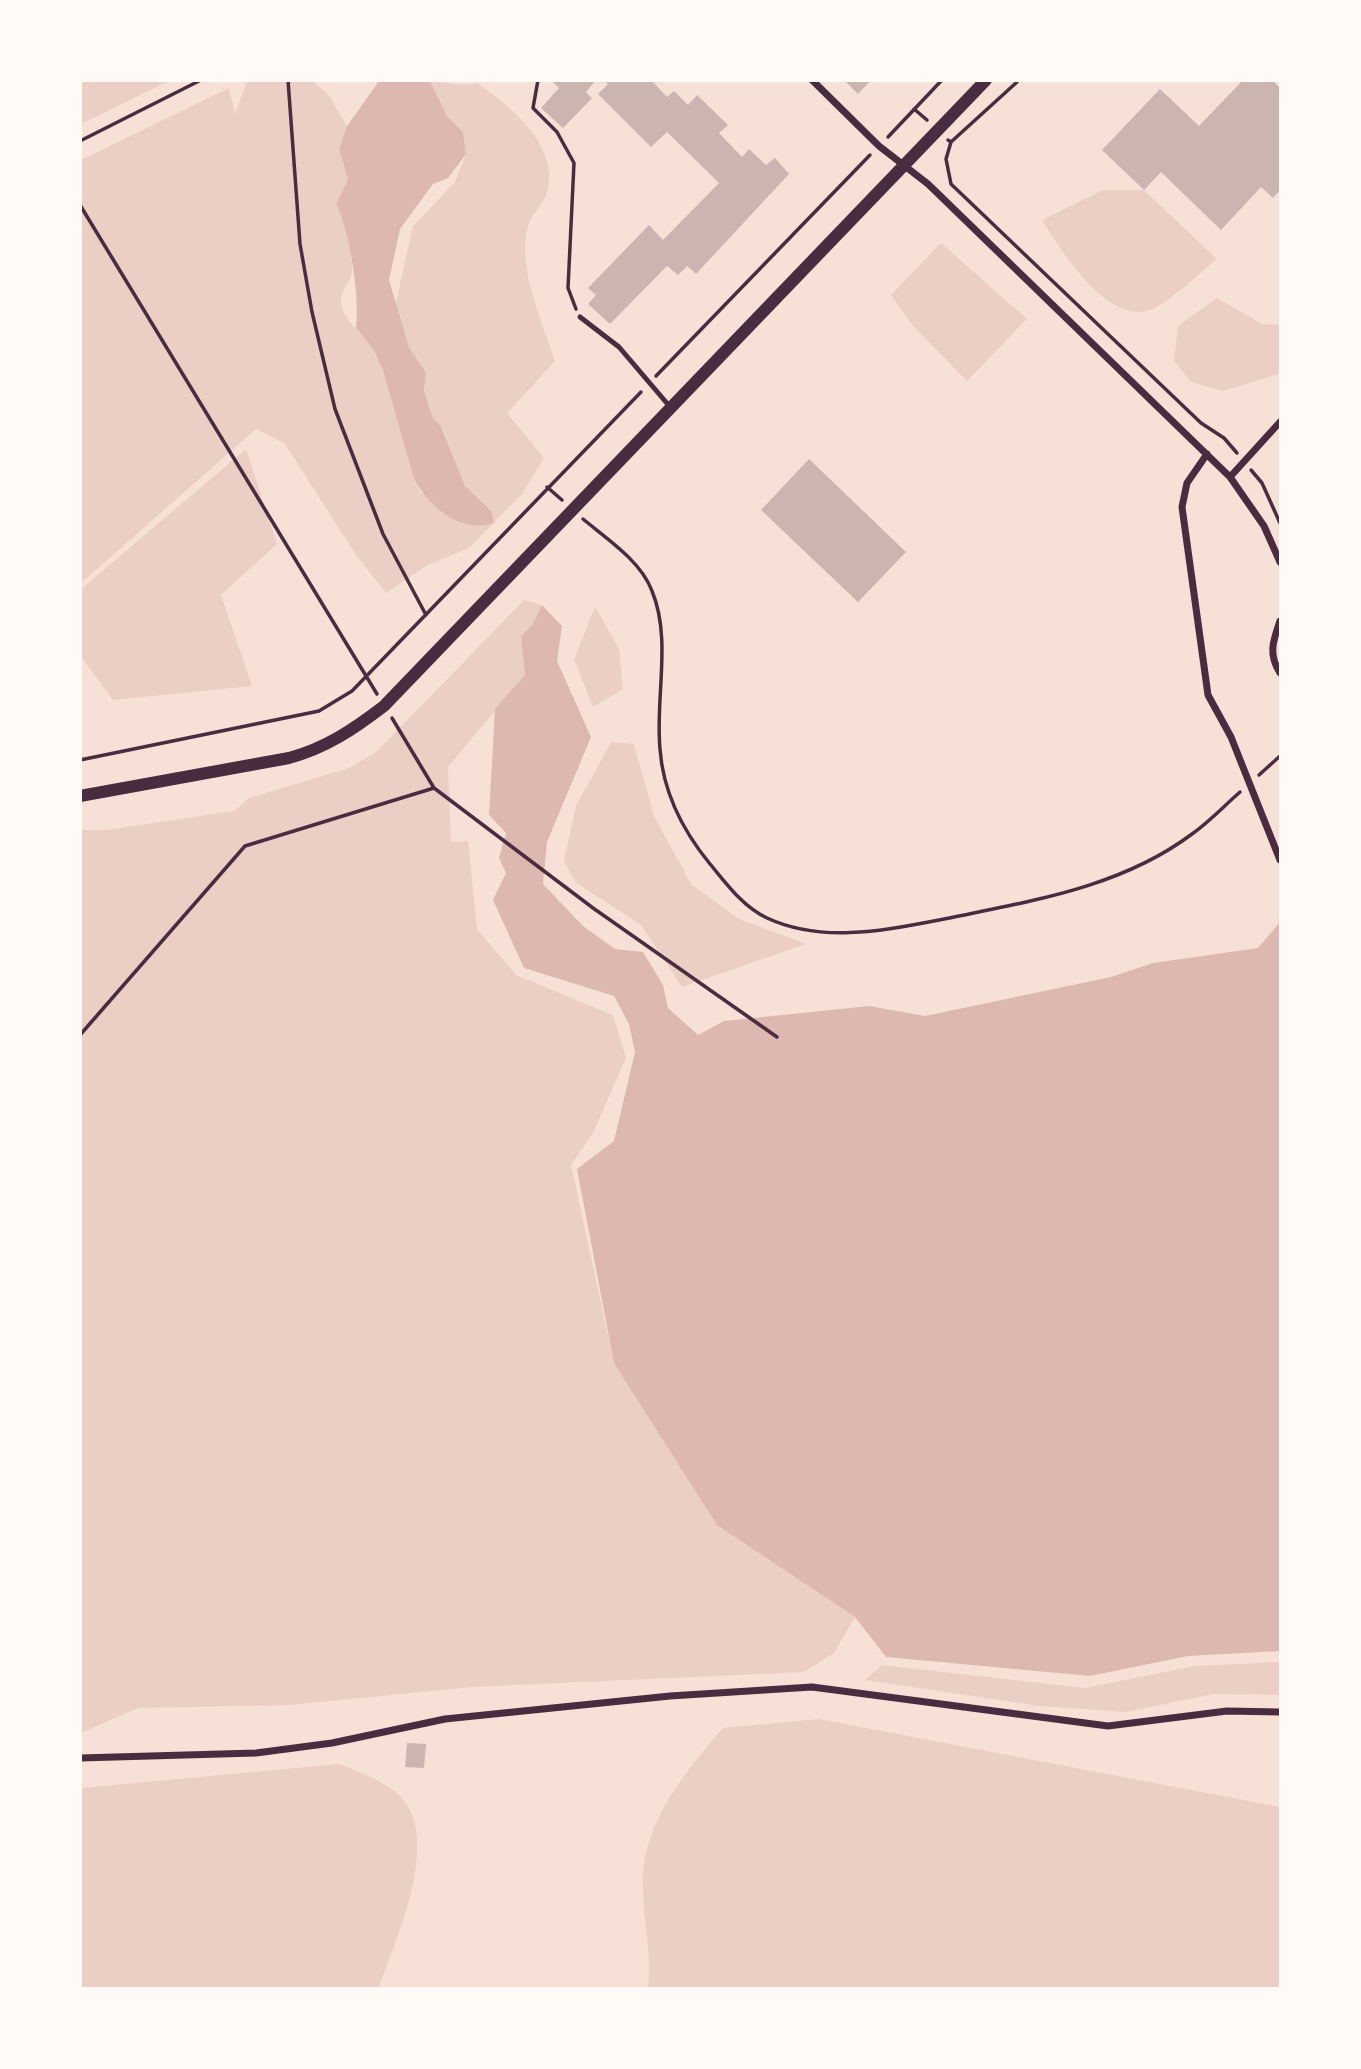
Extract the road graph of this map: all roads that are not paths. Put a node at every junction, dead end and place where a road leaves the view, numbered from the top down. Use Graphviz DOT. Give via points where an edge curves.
graph roads {
  1 [pos="812,80"];
  2 [pos="986,80"];
  3 [pos="904,167"];
  4 [pos="580,317"];
  5 [pos="671,408"];
  6 [pos="1280,422"];
  7 [pos="1207,454"];
  8 [pos="1230,477"];
  9 [pos="1280,562"];
  10 [pos="1280,621"];
  11 [pos="1280,673"];
  12 [pos="80,796"];
  13 [pos="1280,860"];
  14 [pos="1280,1712"];
  15 [pos="80,1758"];
  1 -- 3 [label="street"];
  2 -- 3 [label="street"];
  3 -- 5 [label="street"];
  3 -- 7 [label="street" via="928,184"];
  4 -- 5 [label="lane" via="651,382"];
  5 -- 12 [label="street" via="384,706 351,731 320,750 289,758"];
  6 -- 8 [label="street"];
  7 -- 8 [label="street"];
  7 -- 13 [label="street" via="1187,483 1182,507 1208,695 1231,737"];
  8 -- 9 [label="street" via="1264,526"];
  10 -- 11 [label="street" via="1271,646"];
  14 -- 15 [label="street" via="1227,1710 1108,1726 812,1687 444,1719 332,1744 256,1753"];
}
